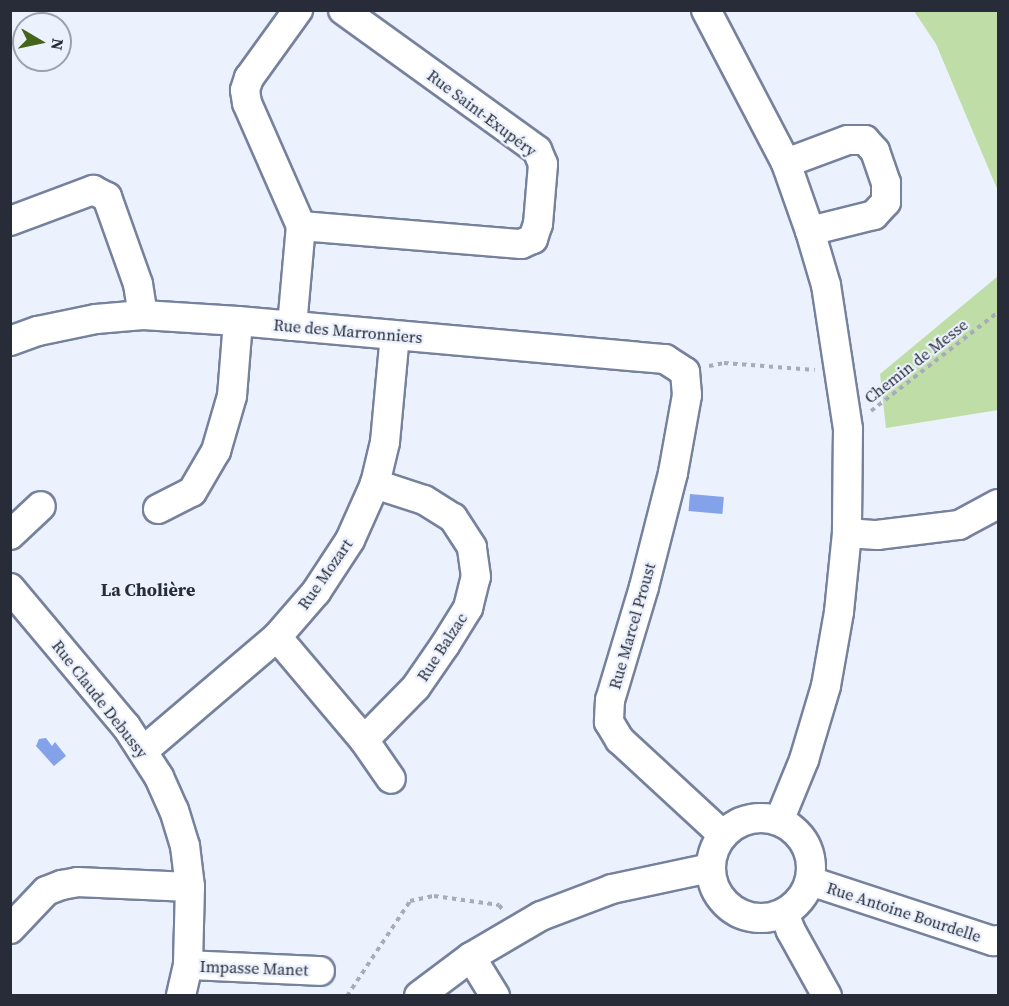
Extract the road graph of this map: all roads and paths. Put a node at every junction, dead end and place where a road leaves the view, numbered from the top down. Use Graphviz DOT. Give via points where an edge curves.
graph roads {
  1 [pos="298,10"];
  2 [pos="343,10"];
  3 [pos="706,10"];
  4 [pos="786,163"];
  5 [pos="10,221"];
  6 [pos="301,226"];
  7 [pos="810,231"];
  8 [pos="999,312"];
  9 [pos="143,315"];
  10 [pos="238,321"];
  11 [pos="292,326"];
  12 [pos="395,335"];
  13 [pos="10,341"];
  14 [pos="839,365"];
  15 [pos="685,372"];
  16 [pos="848,429"];
  17 [pos="375,484"];
  18 [pos="999,504"];
  19 [pos="41,506"];
  20 [pos="158,509"];
  21 [pos="847,533"];
  22 [pos="10,535"];
  23 [pos="10,588"];
  24 [pos="277,637"];
  25 [pos="364,740"];
  26 [pos="143,751"];
  27 [pos="391,779"];
  28 [pos="779,821"];
  29 [pos="723,835"];
  30 [pos="710,868"];
  31 [pos="810,881"];
  32 [pos="190,887"];
  33 [pos="784,913"];
  34 [pos="10,929"];
  35 [pos="518,930"];
  36 [pos="999,940"];
  37 [pos="471,957"];
  38 [pos="188,966"];
  39 [pos="320,971"];
  40 [pos="181,996"];
  41 [pos="347,996"];
  42 [pos="419,996"];
  43 [pos="495,996"];
  44 [pos="827,996"];
  1 -- 6 [label="street" via="249,78 245,90 247,103"];
  2 -- 6 [label="street, Rue Saint-Exupéry" via="537,150 543,164 538,224 533,238 521,244"];
  3 -- 4 [label="street"];
  4 -- 7 [label="street"];
  4 -- 7 [label="street" via="848,140 865,140 875,151 886,183 886,202 874,215"];
  5 -- 9 [label="street" via="93,190 107,197 138,284"];
  6 -- 11 [label="street"];
  7 -- 14 [label="street" via="826,285"];
  8 -- 16 [label="path, Chemin de Messe"];
  9 -- 10 [label="street, Rue des Marronniers"];
  9 -- 13 [label="street, Rue des Marronniers" via="96,319"];
  10 -- 11 [label="street, Rue des Marronniers"];
  10 -- 20 [label="street" via="232,396 216,451 192,492"];
  11 -- 12 [label="street, Rue des Marronniers"];
  12 -- 15 [label="street, Rue des Marronniers" via="665,359"];
  12 -- 17 [label="street, Rue Mozart" via="385,442"];
  14 -- 15 [label="path" via="814,370 724,363"];
  14 -- 16 [label="street"];
  15 -- 29 [label="street, Rue Marcel Proust" via="687,395 673,472 610,700 609,722 620,740"];
  16 -- 21 [label="street"];
  17 -- 24 [label="street, Rue Mozart" via="350,540 316,592"];
  17 -- 25 [label="street, Rue Balzac" via="424,500 453,518 472,547 476,577 468,608 445,645 416,687"];
  18 -- 21 [label="street" via="959,525 877,535"];
  19 -- 22 [label="street"];
  21 -- 28 [label="street" via="826,686 804,760"];
  23 -- 26 [label="street, Rue Claude Debussy"];
  24 -- 25 [label="street"];
  24 -- 26 [label="street, Rue Mozart"];
  25 -- 27 [label="street"];
  26 -- 32 [label="street, Rue Claude Debussy" via="174,810 185,846"];
  28 -- 29 [label="street" via="753,818 739,822"];
  28 -- 31 [label="street" via="792,828 806,845"];
  29 -- 30 [label="street" via="715,847"];
  30 -- 33 [label="street" via="717,893 734,911 759,919"];
  30 -- 35 [label="street" via="612,889 541,916"];
  31 -- 33 [label="street" via="802,897"];
  31 -- 36 [label="street, Rue Antoine Bourdelle"];
  32 -- 34 [label="street" via="77,882 62,885 46,891"];
  32 -- 38 [label="street, Rue Claude Debussy"];
  33 -- 44 [label="street"];
  35 -- 37 [label="street"];
  35 -- 41 [label="path" via="499,905 434,896 410,901"];
  37 -- 42 [label="street"];
  37 -- 43 [label="street"];
  38 -- 39 [label="street, Impasse Manet"];
  38 -- 40 [label="street, Rue Claude Debussy"];
}
